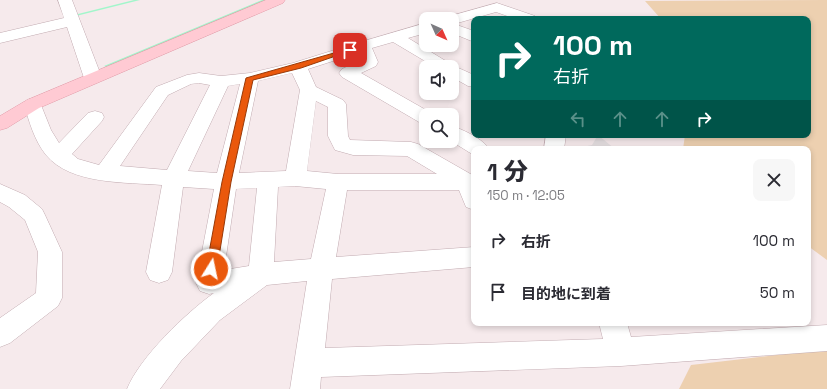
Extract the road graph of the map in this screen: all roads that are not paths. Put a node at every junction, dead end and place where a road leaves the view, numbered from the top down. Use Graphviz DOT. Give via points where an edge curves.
graph roads {
  1 [pos="65,0"];
  2 [pos="278,0"];
  3 [pos="522,16"];
  4 [pos="459,18"];
  5 [pos="72,21"];
  6 [pos="419,30"];
  7 [pos="459,31"];
  8 [pos="471,36"];
  9 [pos="395,37"];
  10 [pos="0,38"];
  11 [pos="363,46"];
  12 [pos="435,60"];
  13 [pos="298,66"];
  14 [pos="459,74"];
  15 [pos="93,78"];
  16 [pos="250,78"];
  17 [pos="471,80"];
  18 [pos="221,81"];
  19 [pos="309,90"];
  20 [pos="33,104"];
  21 [pos="419,114"];
  22 [pos="95,117"];
  23 [pos="0,124"];
  24 [pos="459,137"];
  25 [pos="475,146"];
  26 [pos="59,155"];
  27 [pos="104,173"];
  28 [pos="174,178"];
  29 [pos="296,178"];
  30 [pos="268,180"];
  31 [pos="226,182"];
  32 [pos="338,182"];
  33 [pos="471,187"];
  34 [pos="471,188"];
  35 [pos="0,192"];
  36 [pos="471,257"];
  37 [pos="321,269"];
  38 [pos="159,272"];
  39 [pos="261,275"];
  40 [pos="614,326"];
  41 [pos="0,334"];
  42 [pos="827,338"];
  43 [pos="621,352"];
  44 [pos="307,376"];
  45 [pos="142,389"];
  1 -- 5 [label="street"];
  2 -- 15 [label="street"];
  3 -- 4 [label="street" via="497,7"];
  5 -- 10 [label="street"];
  5 -- 15 [label="street"];
  6 -- 9 [label="street"];
  7 -- 8 [label="street"];
  9 -- 11 [label="street"];
  9 -- 12 [label="street"];
  11 -- 13 [label="street"];
  11 -- 21 [label="street" via="370,62 348,73"];
  13 -- 16 [label="street"];
  13 -- 19 [label="street"];
  14 -- 17 [label="street"];
  15 -- 20 [label="street"];
  16 -- 18 [label="street"];
  16 -- 31 [label="street"];
  18 -- 27 [label="street" via="199,78 187,80 162,91"];
  18 -- 28 [label="street"];
  19 -- 29 [label="street"];
  19 -- 33 [label="street" via="337,104 338,136 342,145 354,148 411,149"];
  20 -- 23 [label="street"];
  20 -- 26 [label="street" via="41,130"];
  22 -- 26 [label="street"];
  24 -- 25 [label="street"];
  26 -- 27 [label="street" via="70,164"];
  27 -- 28 [label="street"];
  28 -- 31 [label="street"];
  28 -- 38 [label="street"];
  29 -- 30 [label="street"];
  29 -- 32 [label="street"];
  30 -- 31 [label="street"];
  30 -- 39 [label="street"];
  31 -- 39 [label="street" via="209,283"];
  32 -- 34 [label="street"];
  32 -- 37 [label="street"];
  35 -- 41 [label="street" via="17,201 34,215 50,252 49,298"];
  36 -- 37 [label="street"];
  37 -- 39 [label="street"];
  37 -- 44 [label="street"];
  39 -- 45 [label="street" via="211,311 171,351"];
  40 -- 43 [label="street"];
  42 -- 43 [label="street"];
  43 -- 44 [label="street"];
}
